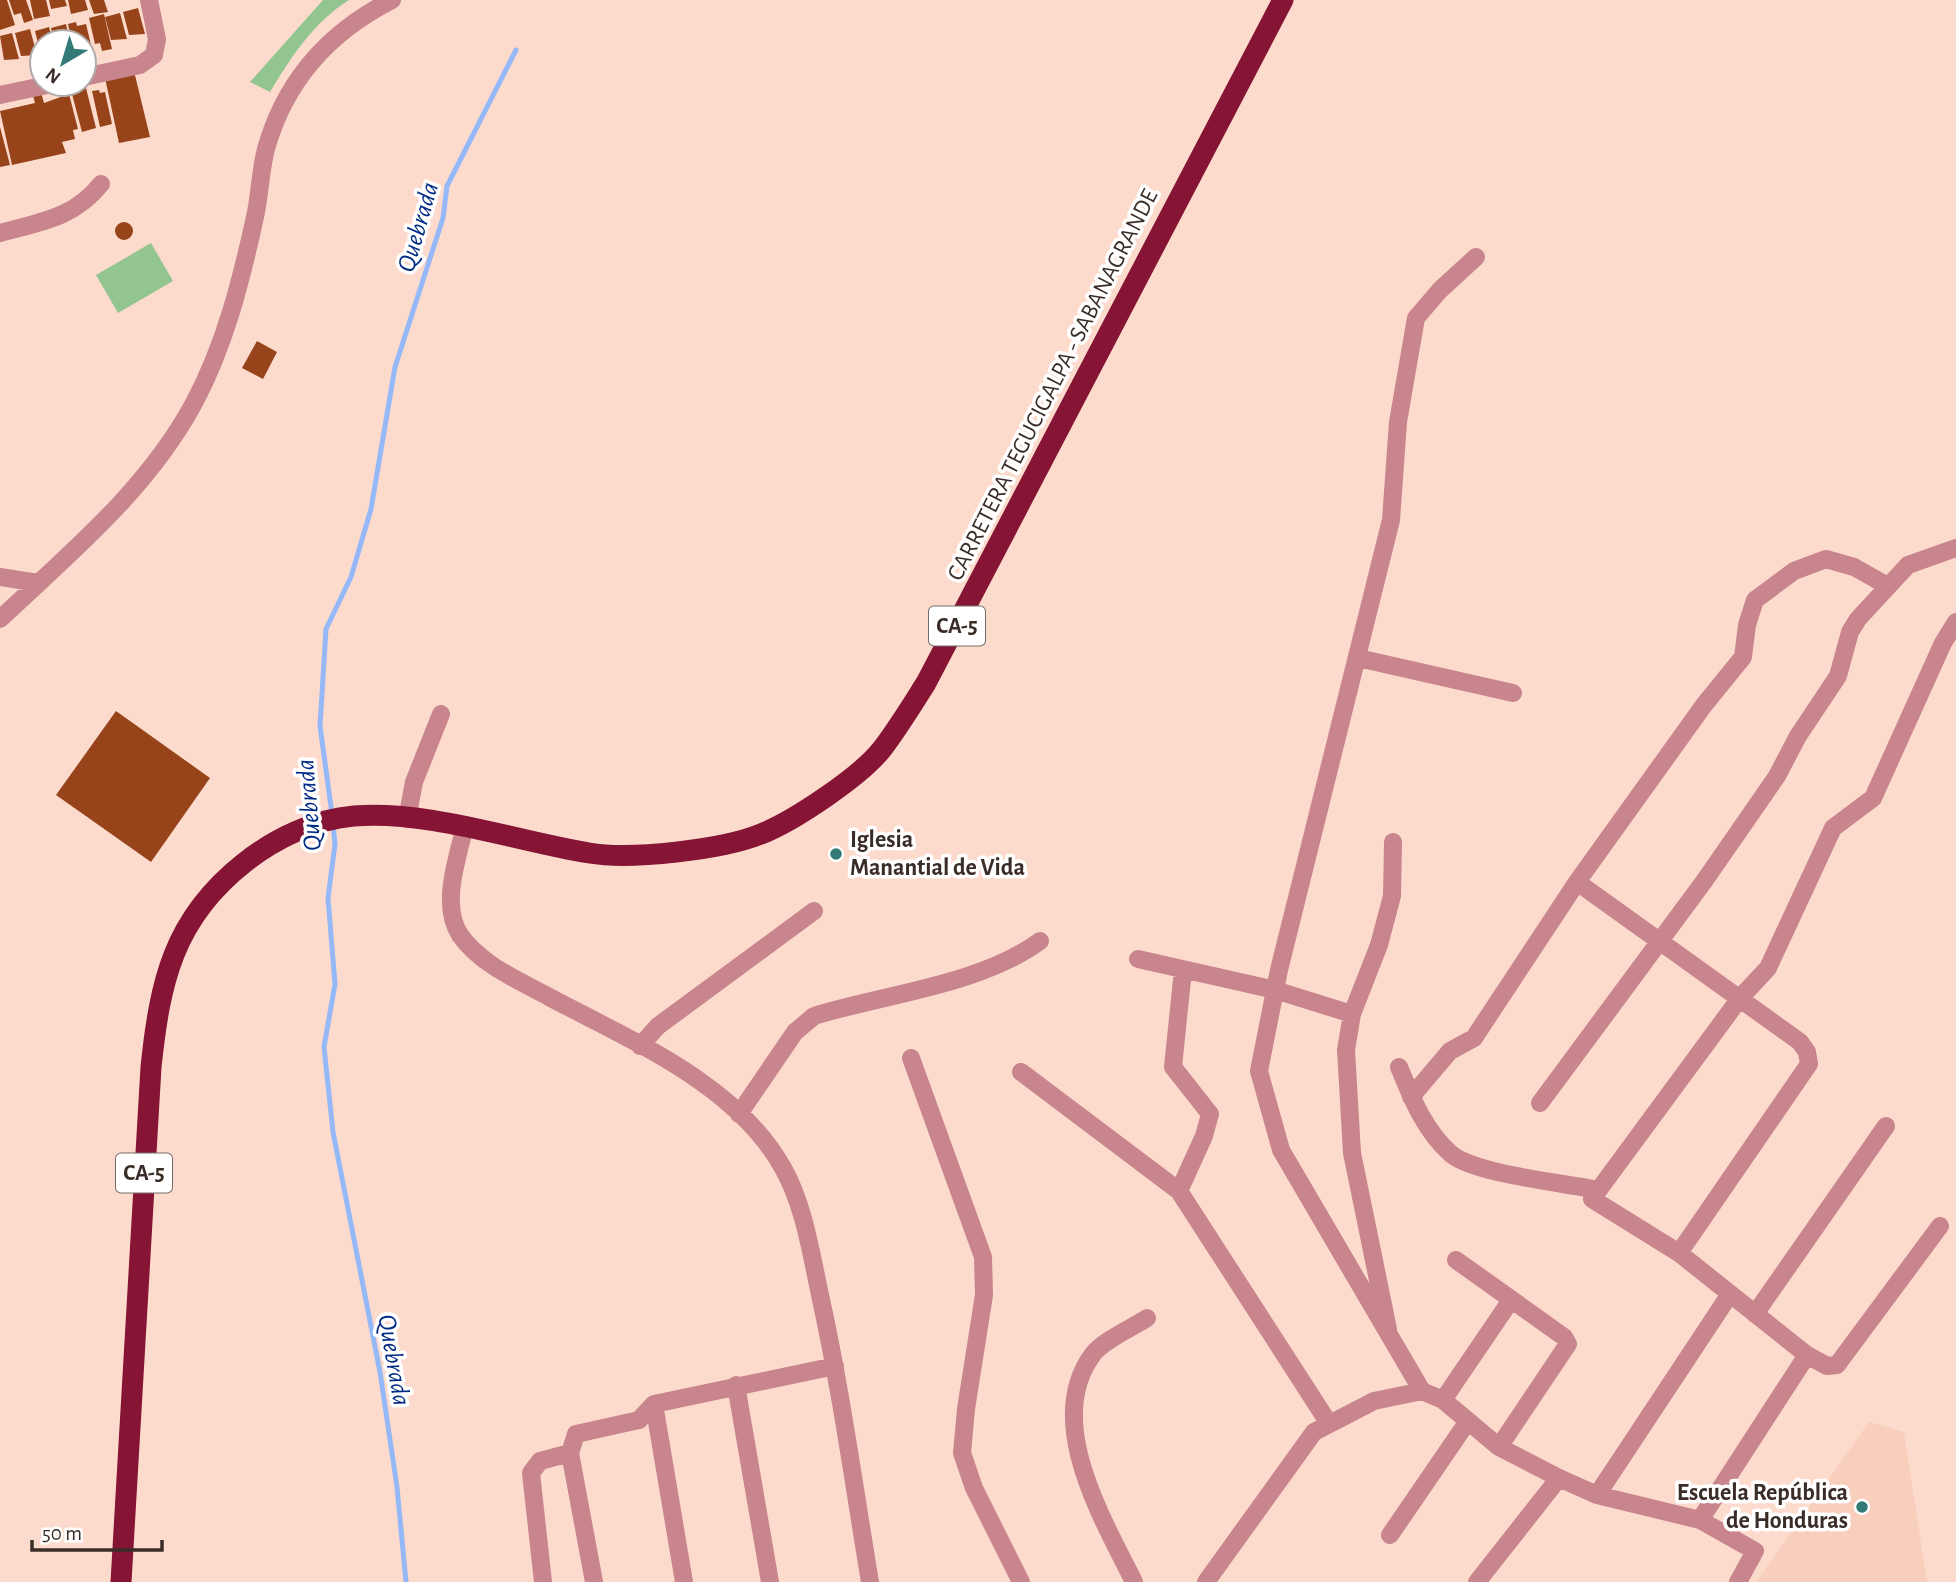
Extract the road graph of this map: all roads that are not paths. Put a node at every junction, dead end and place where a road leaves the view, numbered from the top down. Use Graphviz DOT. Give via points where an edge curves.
graph roads {
  1 [pos="149,0"];
  2 [pos="392,0"];
  3 [pos="1283,0"];
  4 [pos="98,74"];
  5 [pos="28,89"];
  6 [pos="0,95"];
  7 [pos="101,184"];
  8 [pos="0,233"];
  9 [pos="1476,257"];
  10 [pos="1956,548"];
  11 [pos="0,577"];
  12 [pos="38,583"];
  13 [pos="1886,585"];
  14 [pos="0,619"];
  15 [pos="1956,622"];
  16 [pos="1358,658"];
  17 [pos="1513,693"];
  18 [pos="441,714"];
  19 [pos="407,819"];
  20 [pos="464,826"];
  21 [pos="1393,842"];
  22 [pos="1577,882"];
  23 [pos="814,911"];
  24 [pos="1661,940"];
  25 [pos="1040,941"];
  26 [pos="1138,959"];
  27 [pos="1183,970"];
  28 [pos="1275,990"];
  29 [pos="1740,998"];
  30 [pos="1352,1014"];
  31 [pos="640,1046"];
  32 [pos="911,1058"];
  33 [pos="1399,1067"];
  34 [pos="1021,1072"];
  35 [pos="1411,1097"];
  36 [pos="1540,1103"];
  37 [pos="739,1114"];
  38 [pos="1886,1126"];
  39 [pos="1179,1191"];
  40 [pos="1598,1191"];
  41 [pos="1940,1226"];
  42 [pos="1679,1253"];
  43 [pos="1456,1260"];
  44 [pos="1730,1294"];
  45 [pos="1511,1300"];
  46 [pos="1755,1314"];
  47 [pos="1147,1318"];
  48 [pos="1390,1340"];
  49 [pos="1807,1355"];
  50 [pos="835,1366"];
  51 [pos="736,1385"];
  52 [pos="1422,1391"];
  53 [pos="1443,1400"];
  54 [pos="654,1404"];
  55 [pos="1328,1422"];
  56 [pos="1468,1422"];
  57 [pos="1499,1447"];
  58 [pos="570,1452"];
  59 [pos="1559,1478"];
  60 [pos="1597,1494"];
  61 [pos="1700,1520"];
  62 [pos="1390,1535"];
  63 [pos="121,1582"];
  64 [pos="543,1582"];
  65 [pos="594,1582"];
  66 [pos="684,1582"];
  67 [pos="770,1582"];
  68 [pos="870,1582"];
  69 [pos="1021,1582"];
  70 [pos="1134,1582"];
  71 [pos="1206,1582"];
  72 [pos="1477,1582"];
  73 [pos="1738,1582"];
  1 -- 4 [label="street" via="158,39 154,55 140,65"];
  2 -- 12 [label="street" via="336,35 293,86 277,117 231,315 217,355 175,437 126,499"];
  3 -- 20 [label="highway, CARRETERA TEGUCIGALPA - SABANAGRANDE / CA-5" via="926,683 880,751 827,796 762,834 720,845 677,852 592,853"];
  5 -- 6 [label="street"];
  7 -- 8 [label="street" via="86,202 64,214"];
  9 -- 16 [label="street" via="1416,318 1398,422 1391,520"];
  10 -- 13 [label="street" via="1908,565"];
  11 -- 12 [label="street"];
  12 -- 14 [label="street"];
  13 -- 22 [label="street" via="1854,567 1826,559 1794,571 1755,600 1743,657"];
  13 -- 24 [label="street" via="1850,632 1838,676 1777,776"];
  15 -- 29 [label="street" via="1874,798 1833,828 1768,968"];
  16 -- 17 [label="street"];
  16 -- 28 [label="street"];
  18 -- 19 [label="street" via="414,782"];
  19 -- 20 [label="highway, CARRETERA TEGUCIGALPA - SABANAGRANDE / CA-5"];
  19 -- 63 [label="highway, CARRETERA TEGUCIGALPA - SABANAGRANDE / CA-5" via="353,816 268,844 212,892 190,919 171,960 158,1003 150,1067"];
  20 -- 31 [label="street" via="452,909 459,934 502,972"];
  21 -- 30 [label="street" via="1392,896 1380,945"];
  22 -- 24 [label="street"];
  22 -- 35 [label="street" via="1474,1038 1450,1051"];
  23 -- 31 [label="street" via="658,1026"];
  24 -- 29 [label="street"];
  24 -- 36 [label="street"];
  25 -- 37 [label="street" via="981,970 814,1016 795,1032"];
  26 -- 27 [label="street"];
  27 -- 28 [label="street"];
  27 -- 39 [label="street" via="1173,1067 1210,1114"];
  28 -- 30 [label="street"];
  28 -- 48 [label="street" via="1259,1071 1281,1150"];
  29 -- 40 [label="street"];
  29 -- 42 [label="street" via="1800,1042 1809,1064"];
  30 -- 48 [label="street" via="1346,1050 1352,1153"];
  31 -- 37 [label="street" via="690,1076"];
  32 -- 69 [label="street" via="984,1256 984,1295 962,1453 974,1488"];
  33 -- 35 [label="street"];
  34 -- 39 [label="street"];
  35 -- 40 [label="street" via="1431,1133 1454,1156 1489,1170"];
  37 -- 50 [label="street" via="783,1168 807,1234"];
  38 -- 46 [label="street"];
  39 -- 55 [label="street"];
  40 -- 42 [label="street" via="1591,1199"];
  41 -- 49 [label="street" via="1837,1365 1827,1366"];
  42 -- 44 [label="street"];
  43 -- 45 [label="street"];
  44 -- 46 [label="street"];
  44 -- 60 [label="street"];
  45 -- 53 [label="street"];
  45 -- 57 [label="street" via="1568,1344"];
  46 -- 49 [label="street"];
  47 -- 70 [label="street" via="1094,1353 1076,1388 1074,1422 1086,1485"];
  48 -- 52 [label="street"];
  49 -- 61 [label="street"];
  50 -- 51 [label="street"];
  50 -- 68 [label="street"];
  51 -- 54 [label="street"];
  51 -- 67 [label="street"];
  52 -- 53 [label="street"];
  52 -- 55 [label="street" via="1374,1401"];
  53 -- 56 [label="street"];
  54 -- 58 [label="street" via="639,1420 576,1434"];
  54 -- 66 [label="street"];
  55 -- 71 [label="street" via="1314,1432"];
  56 -- 57 [label="street"];
  56 -- 62 [label="street"];
  57 -- 59 [label="street"];
  58 -- 64 [label="street" via="540,1461 531,1473"];
  58 -- 65 [label="street"];
  59 -- 60 [label="street"];
  59 -- 72 [label="street"];
  60 -- 61 [label="street"];
  61 -- 73 [label="street" via="1755,1550"];
}
